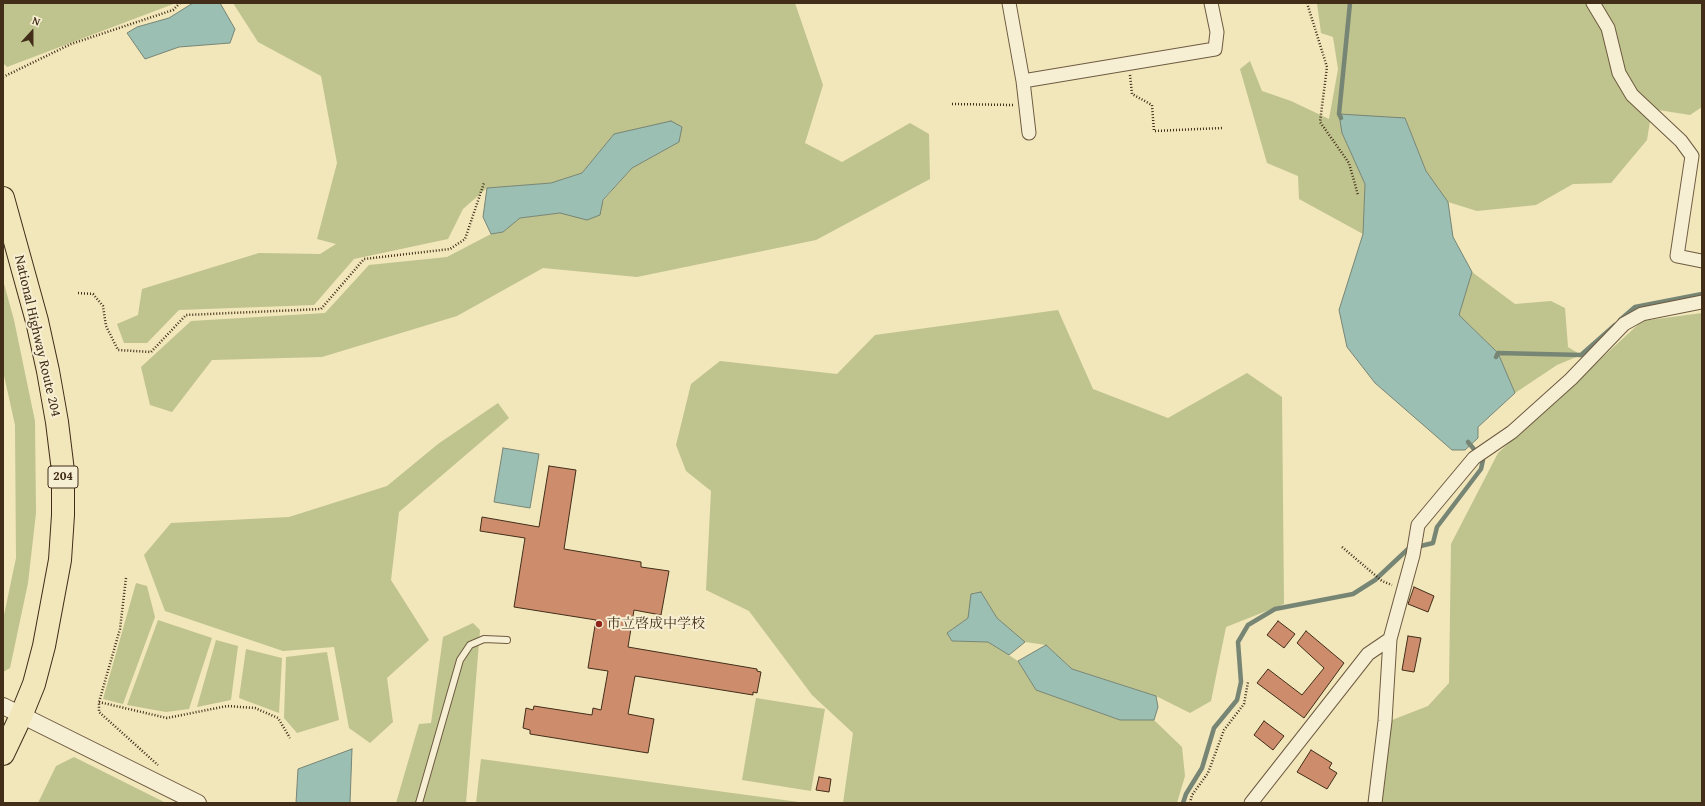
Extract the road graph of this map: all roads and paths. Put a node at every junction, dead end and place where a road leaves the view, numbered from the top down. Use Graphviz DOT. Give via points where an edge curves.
graph roads {
  1 [pos="180,3"];
  2 [pos="1009,3"];
  3 [pos="1212,3"];
  4 [pos="1307,3"];
  5 [pos="1593,3"];
  6 [pos="1129,63"];
  7 [pos="3,77"];
  8 [pos="1023,81"];
  9 [pos="1026,102"];
  10 [pos="952,104"];
  11 [pos="1222,128"];
  12 [pos="1029,133"];
  13 [pos="484,183"];
  14 [pos="1358,195"];
  15 [pos="3,198"];
  16 [pos="1702,261"];
  17 [pos="78,293"];
  18 [pos="1702,302"];
  19 [pos="1342,547"];
  20 [pos="126,578"];
  21 [pos="1382,581"];
  22 [pos="1390,639"];
  23 [pos="507,640"];
  24 [pos="1248,682"];
  25 [pos="99,702"];
  26 [pos="12,711"];
  27 [pos="290,738"];
  28 [pos="3,754"];
  29 [pos="162,785"];
  30 [pos="198,803"];
  31 [pos="419,803"];
  32 [pos="1190,803"];
  33 [pos="1250,803"];
  34 [pos="1375,803"];
  1 -- 7 [label="path" via="173,10 71,44"];
  2 -- 8 [label="street"];
  3 -- 6 [label="street" via="1217,32 1215,49"];
  4 -- 14 [label="path" via="1328,66 1320,122 1349,163"];
  5 -- 16 [label="street" via="1608,28 1619,73 1632,95 1681,140 1692,156 1677,256"];
  6 -- 8 [label="street"];
  6 -- 11 [label="path" via="1132,94 1152,105 1154,131"];
  8 -- 9 [label="street"];
  9 -- 10 [label="path" via="1010,106"];
  9 -- 12 [label="street"];
  13 -- 17 [label="path" via="465,238 450,249 364,259 321,309 186,315 151,352 118,350 106,326 103,306 93,294"];
  15 -- 26 [label="highway, National Highway Route 204 / 204" via="45,357 63,471 60,560 53,605 34,684"];
  18 -- 22 [label="street" via="1642,314 1624,324 1571,379 1512,432 1478,455 1418,525"];
  19 -- 21 [label="path"];
  20 -- 25 [label="path" via="120,629"];
  22 -- 33 [label="street" via="1368,654"];
  22 -- 34 [label="street" via="1385,721"];
  23 -- 31 [label="lane" via="484,638 470,645 460,660"];
  24 -- 32 [label="path" via="1244,704 1224,730 1208,773 1192,795"];
  25 -- 27 [label="path" via="167,718 227,706 255,708 278,718"];
  25 -- 29 [label="path" via="99,712 163,769"];
  26 -- 28 [label="highway, National Highway Route 204 / 204"];
  26 -- 29 [label="street"];
  29 -- 30 [label="street"];
}
